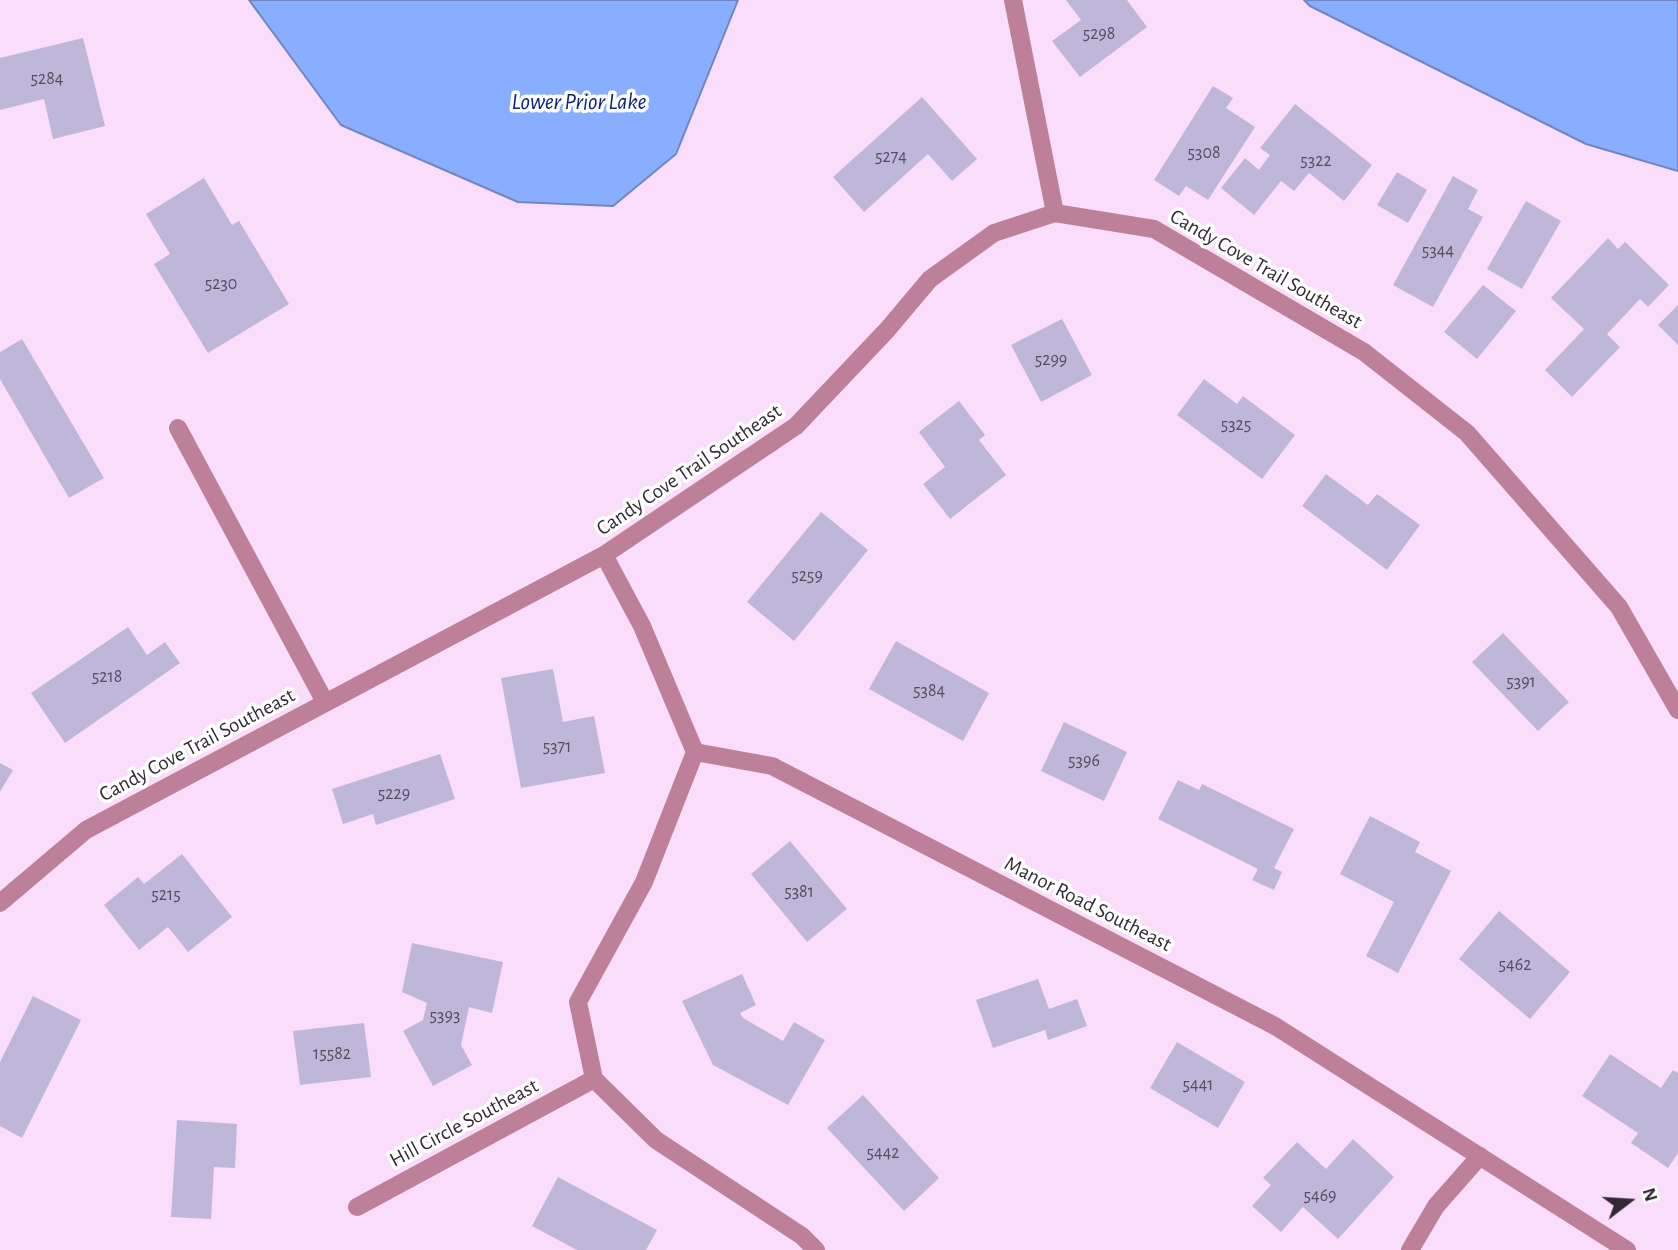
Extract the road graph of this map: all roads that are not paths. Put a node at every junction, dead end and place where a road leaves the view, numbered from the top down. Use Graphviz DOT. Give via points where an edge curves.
graph roads {
  1 [pos="1013,0"];
  2 [pos="1055,213"];
  3 [pos="178,428"];
  4 [pos="604,555"];
  5 [pos="325,702"];
  6 [pos="1678,709"];
  7 [pos="695,752"];
  8 [pos="0,903"];
  9 [pos="594,1079"];
  10 [pos="1480,1156"];
  11 [pos="357,1207"];
  12 [pos="816,1250"];
  13 [pos="1410,1250"];
  14 [pos="1628,1250"];
  1 -- 2 [label="street"];
  2 -- 4 [label="street, Candy Cove Trail Southeast" via="994,233 930,279 796,426"];
  2 -- 6 [label="street, Candy Cove Trail Southeast" via="1154,229 1364,352 1467,433 1619,607"];
  3 -- 5 [label="street"];
  4 -- 5 [label="street, Candy Cove Trail Southeast"];
  4 -- 7 [label="street" via="642,626"];
  5 -- 8 [label="street, Candy Cove Trail Southeast" via="86,830"];
  7 -- 9 [label="street" via="644,882 578,1002"];
  7 -- 10 [label="street, Manor Road Southeast" via="772,766 1275,1026"];
  9 -- 11 [label="street, Hill Circle Southeast"];
  9 -- 12 [label="street" via="656,1140 802,1236"];
  10 -- 13 [label="street" via="1436,1206"];
  10 -- 14 [label="street, Manor Road Southeast"];
}
